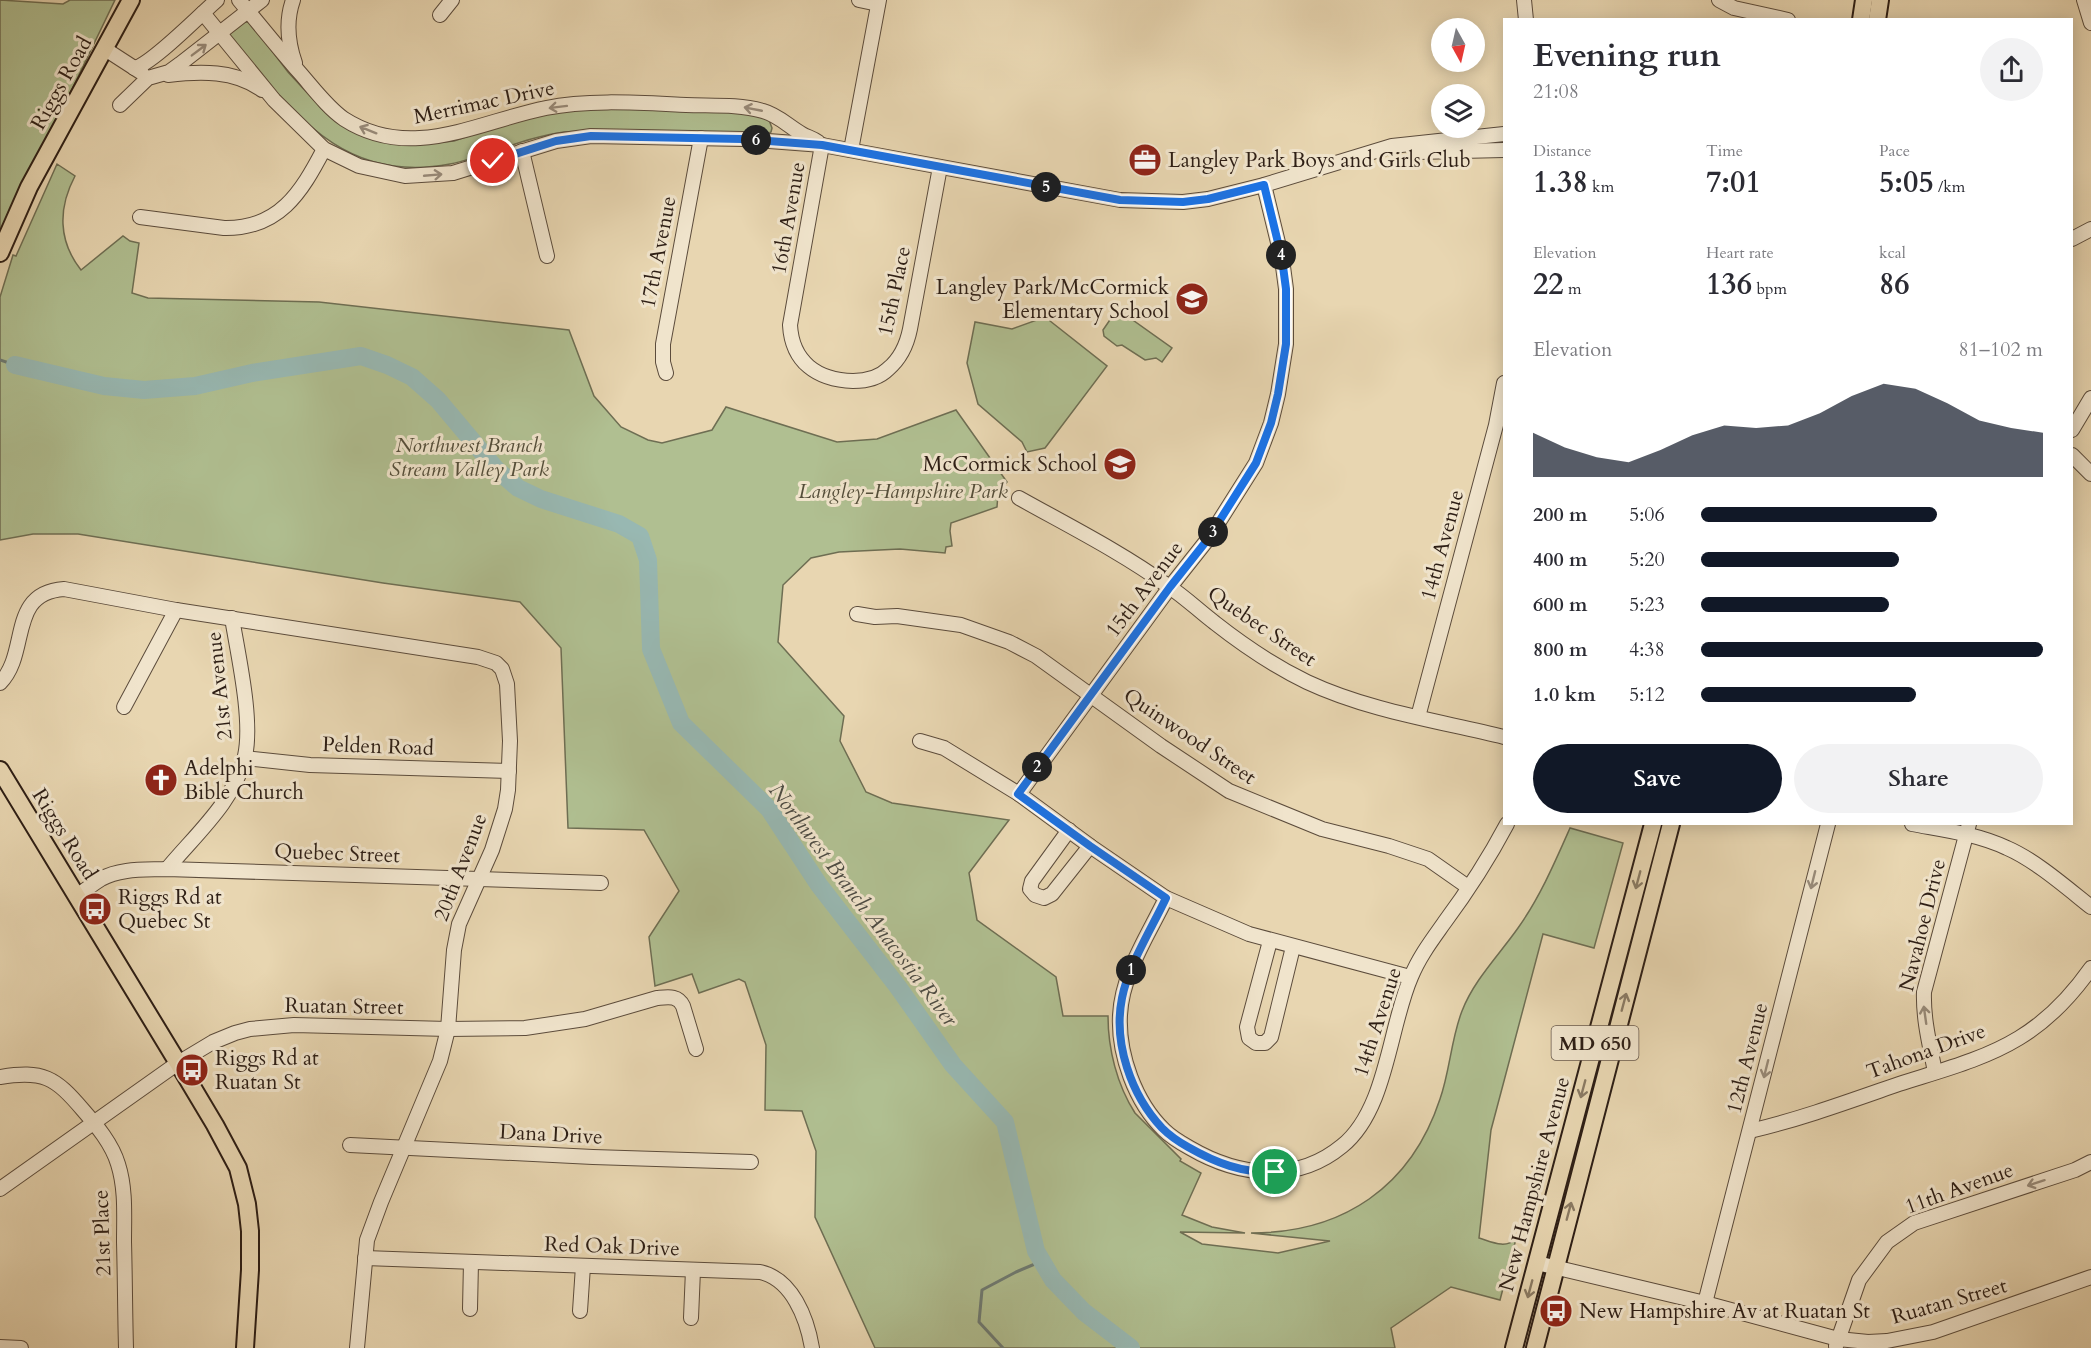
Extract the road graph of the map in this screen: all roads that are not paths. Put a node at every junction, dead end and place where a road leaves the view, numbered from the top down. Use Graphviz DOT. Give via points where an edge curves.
graph roads {
  1 [pos="131,0"];
  2 [pos="218,0"];
  3 [pos="239,0"];
  4 [pos="262,0"];
  5 [pos="293,0"];
  6 [pos="452,0"];
  7 [pos="859,0"];
  8 [pos="1524,0"];
  9 [pos="1719,0"];
  10 [pos="1864,0"];
  11 [pos="1880,0"];
  12 [pos="2084,0"];
  13 [pos="879,2"];
  14 [pos="248,12"];
  15 [pos="203,13"];
  16 [pos="440,15"];
  17 [pos="1526,18"];
  18 [pos="1779,18"];
  19 [pos="1861,18"];
  20 [pos="1877,18"];
  21 [pos="2091,23"];
  22 [pos="220,34"];
  23 [pos="105,49"];
  24 [pos="134,68"];
  25 [pos="300,73"];
  26 [pos="148,78"];
  27 [pos="274,100"];
  28 [pos="120,105"];
  29 [pos="777,115"];
  30 [pos="1503,134"];
  31 [pos="701,138"];
  32 [pos="764,141"];
  33 [pos="822,145"];
  34 [pos="324,149"];
  35 [pos="851,150"];
  36 [pos="1503,150"];
  37 [pos="522,151"];
  38 [pos="1352,159"];
  39 [pos="940,167"];
  40 [pos="1264,185"];
  41 [pos="140,217"];
  42 [pos="2091,228"];
  43 [pos="2073,231"];
  44 [pos="2073,238"];
  45 [pos="0,253"];
  46 [pos="547,256"];
  47 [pos="795,299"];
  48 [pos="666,373"];
  49 [pos="1503,388"];
  50 [pos="2091,398"];
  51 [pos="2073,428"];
  52 [pos="2073,456"];
  53 [pos="2091,474"];
  54 [pos="1019,498"];
  55 [pos="1170,587"];
  56 [pos="176,610"];
  57 [pos="857,614"];
  58 [pos="232,618"];
  59 [pos="0,683"];
  60 [pos="1091,695"];
  61 [pos="124,707"];
  62 [pos="1418,717"];
  63 [pos="1503,737"];
  64 [pos="920,741"];
  65 [pos="245,758"];
  66 [pos="0,770"];
  67 [pos="509,771"];
  68 [pos="1018,794"];
  69 [pos="1506,825"];
  70 [pos="1653,825"];
  71 [pos="1671,825"];
  72 [pos="1828,825"];
  73 [pos="1923,825"];
  74 [pos="1968,829"];
  75 [pos="1069,831"];
  76 [pos="1090,846"];
  77 [pos="167,869"];
  78 [pos="480,879"];
  79 [pos="601,883"];
  80 [pos="1468,887"];
  81 [pos="77,896"];
  82 [pos="1166,898"];
  83 [pos="2091,907"];
  84 [pos="1270,941"];
  85 [pos="1293,947"];
  86 [pos="2091,968"];
  87 [pos="1410,977"];
  88 [pos="447,1029"];
  89 [pos="696,1049"];
  90 [pos="178,1063"];
  91 [pos="1935,1072"];
  92 [pos="0,1077"];
  93 [pos="94,1123"];
  94 [pos="1750,1131"];
  95 [pos="350,1145"];
  96 [pos="404,1146"];
  97 [pos="751,1162"];
  98 [pos="2091,1162"];
  99 [pos="0,1189"];
  100 [pos="365,1258"];
  101 [pos="471,1262"];
  102 [pos="1537,1263"];
  103 [pos="583,1266"];
  104 [pos="1555,1268"];
  105 [pos="693,1270"];
  106 [pos="2091,1277"];
  107 [pos="1705,1303"];
  108 [pos="470,1309"];
  109 [pos="580,1311"];
  110 [pos="691,1318"];
  111 [pos="1837,1343"];
  112 [pos="0,1347"];
  113 [pos="21,1348"];
  114 [pos="126,1348"];
  115 [pos="245,1348"];
  116 [pos="357,1348"];
  117 [pos="813,1348"];
  118 [pos="1514,1348"];
  119 [pos="1535,1348"];
  1 -- 23 [label="main road, Riggs Road"];
  2 -- 15 [label="street"];
  3 -- 14 [label="street, Merrimac Drive"];
  4 -- 14 [label="street"];
  5 -- 25 [label="street" via="289,37"];
  6 -- 16 [label="street"];
  7 -- 13 [label="street"];
  8 -- 17 [label="street"];
  9 -- 18 [label="street" via="1734,8"];
  10 -- 19 [label="main road"];
  11 -- 20 [label="main road"];
  12 -- 21 [label="street"];
  13 -- 35 [label="street"];
  14 -- 22 [label="street"];
  14 -- 25 [label="street, Merrimac Drive"];
  15 -- 22 [label="street, Merrimac Drive"];
  15 -- 24 [label="street" via="143,65"];
  26 -- 22 [label="street, one-way" via="169,72"];
  22 -- 27 [label="street, Merrimac Drive"];
  23 -- 24 [label="street"];
  23 -- 45 [label="main road, Riggs Road" via="29,188"];
  24 -- 26 [label="street"];
  29 -- 25 [label="street, Merrimac Drive, one-way" via="743,106 580,104 545,108 456,133 404,139 369,131 344,118"];
  26 -- 27 [label="street" via="206,72 228,75 248,82"];
  26 -- 28 [label="street"];
  27 -- 34 [label="street, Merrimac Drive"];
  29 -- 32 [label="street" via="776,134"];
  29 -- 33 [label="street, Merrimac Drive"];
  30 -- 38 [label="street, Merrimac Drive" via="1392,146"];
  31 -- 32 [label="street, Merrimac Drive"];
  31 -- 37 [label="street, Merrimac Drive" via="591,136"];
  31 -- 48 [label="street, 17th Avenue" via="663,344"];
  32 -- 33 [label="street, Merrimac Drive"];
  33 -- 35 [label="street, Merrimac Drive"];
  33 -- 47 [label="street, 16th Avenue"];
  34 -- 37 [label="street, Merrimac Drive, one-way" via="375,171 418,177 462,170"];
  34 -- 41 [label="street" via="292,201 256,224 224,228"];
  35 -- 39 [label="street, Merrimac Drive"];
  36 -- 38 [label="street, Merrimac Drive" via="1427,151"];
  37 -- 46 [label="street"];
  38 -- 40 [label="street, Merrimac Drive"];
  39 -- 40 [label="street, Merrimac Drive" via="1145,202 1199,200"];
  39 -- 47 [label="street, 15th Place" via="908,340 888,369 879,376 858,381 836,380 816,373 799,356 791,335"];
  40 -- 55 [label="street, 15th Avenue" via="1286,289 1286,344 1278,394 1256,463 1208,539"];
  42 -- 43 [label="street"];
  42 -- 44 [label="street"];
  49 -- 62 [label="street, 14th Avenue"];
  50 -- 51 [label="street"];
  52 -- 53 [label="street"];
  54 -- 55 [label="street, Quebec Street" via="1113,549"];
  55 -- 60 [label="street, 15th Avenue"];
  55 -- 62 [label="street, Quebec Street" via="1277,666 1346,698"];
  56 -- 58 [label="street, 20th Avenue"];
  56 -- 59 [label="street, 20th Avenue" via="75,590 46,592 27,609 12,664"];
  56 -- 61 [label="street"];
  57 -- 60 [label="street, Quinwood Street" via="926,619 995,636 1036,656"];
  58 -- 65 [label="street, 21st Avenue" via="245,706"];
  58 -- 67 [label="street, 20th Avenue" via="496,663 502,669 509,695"];
  60 -- 68 [label="street, 15th Avenue"];
  60 -- 80 [label="street, Quinwood Street" via="1229,791 1292,819 1428,859"];
  62 -- 63 [label="street, Quebec Street"];
  64 -- 68 [label="street" via="944,748"];
  65 -- 67 [label="street, Pelden Road" via="310,765"];
  65 -- 77 [label="street, 21st Avenue" via="217,811"];
  66 -- 81 [label="main road, Riggs Road"];
  67 -- 78 [label="street, 20th Avenue" via="505,809"];
  68 -- 75 [label="street"];
  69 -- 80 [label="street, 14th Avenue"];
  70 -- 102 [label="main road, New Hampshire Avenue / MD 650, one-way"];
  104 -- 71 [label="main road, New Hampshire Avenue / MD 650, one-way"];
  72 -- 94 [label="street, 12th Avenue, one-way"];
  73 -- 74 [label="street"];
  74 -- 83 [label="street" via="2008,848"];
  91 -- 74 [label="street, Navahoe Drive, one-way" via="1924,992"];
  75 -- 76 [label="street"];
  75 -- 76 [label="street" via="1032,881 1030,889 1035,895 1044,898 1052,894"];
  76 -- 82 [label="street"];
  77 -- 78 [label="street, Quebec Street"];
  77 -- 81 [label="street, Quebec Street" via="114,874"];
  78 -- 79 [label="street, Quebec Street"];
  78 -- 88 [label="street, 20th Avenue" via="456,933"];
  80 -- 87 [label="street, 14th Avenue"];
  81 -- 90 [label="main road, Riggs Road"];
  82 -- 84 [label="street"];
  82 -- 87 [label="street, 14th Avenue" via="1126,981 1120,1015 1122,1046 1131,1077 1164,1130 1221,1164 1246,1171 1275,1172 1305,1166 1342,1146 1368,1114"];
  84 -- 85 [label="street"];
  84 -- 85 [label="street" via="1246,1027 1249,1038 1256,1043 1265,1043 1271,1037"];
  85 -- 87 [label="street"];
  86 -- 91 [label="street, Tahona Drive" via="2051,1014 2019,1038 1973,1060"];
  88 -- 89 [label="street, Ruatan Street" via="558,1023 670,996 681,1002"];
  88 -- 90 [label="street, Ruatan Street" via="294,1025 250,1029 213,1042"];
  88 -- 96 [label="street, 20th Avenue" via="440,1061"];
  90 -- 93 [label="street, Ruatan Street"];
  90 -- 115 [label="main road, Riggs Road" via="233,1156 242,1182 250,1232"];
  91 -- 94 [label="street, Tahona Drive"];
  92 -- 93 [label="street, 21st Place" via="26,1073 48,1078 72,1097"];
  93 -- 99 [label="street, Ruatan Street"];
  93 -- 114 [label="street, 21st Place" via="115,1156 122,1182"];
  94 -- 107 [label="street, 12th Avenue"];
  95 -- 96 [label="street, Dana Drive"];
  96 -- 97 [label="street, Dana Drive"];
  96 -- 100 [label="street, 20th Avenue" via="370,1230"];
  98 -- 111 [label="street, 11th Avenue, one-way" via="1914,1223 1887,1242 1859,1280"];
  100 -- 101 [label="street, Red Oak Drive"];
  100 -- 116 [label="street, 20th Avenue"];
  101 -- 103 [label="street, Red Oak Drive"];
  101 -- 108 [label="street"];
  102 -- 104 [label="street, Ruatan Street"];
  102 -- 118 [label="main road, New Hampshire Avenue / MD 650, one-way"];
  103 -- 105 [label="street, Red Oak Drive"];
  103 -- 109 [label="street"];
  104 -- 107 [label="street, Ruatan Street"];
  104 -- 119 [label="main road, New Hampshire Avenue / MD 650"];
  105 -- 110 [label="street"];
  105 -- 117 [label="street, Red Oak Drive" via="772,1275 795,1299"];
  106 -- 111 [label="street, Ruatan Street" via="1933,1332 1887,1341"];
  107 -- 111 [label="street, Ruatan Street"];
  112 -- 113 [label="street"];
}
